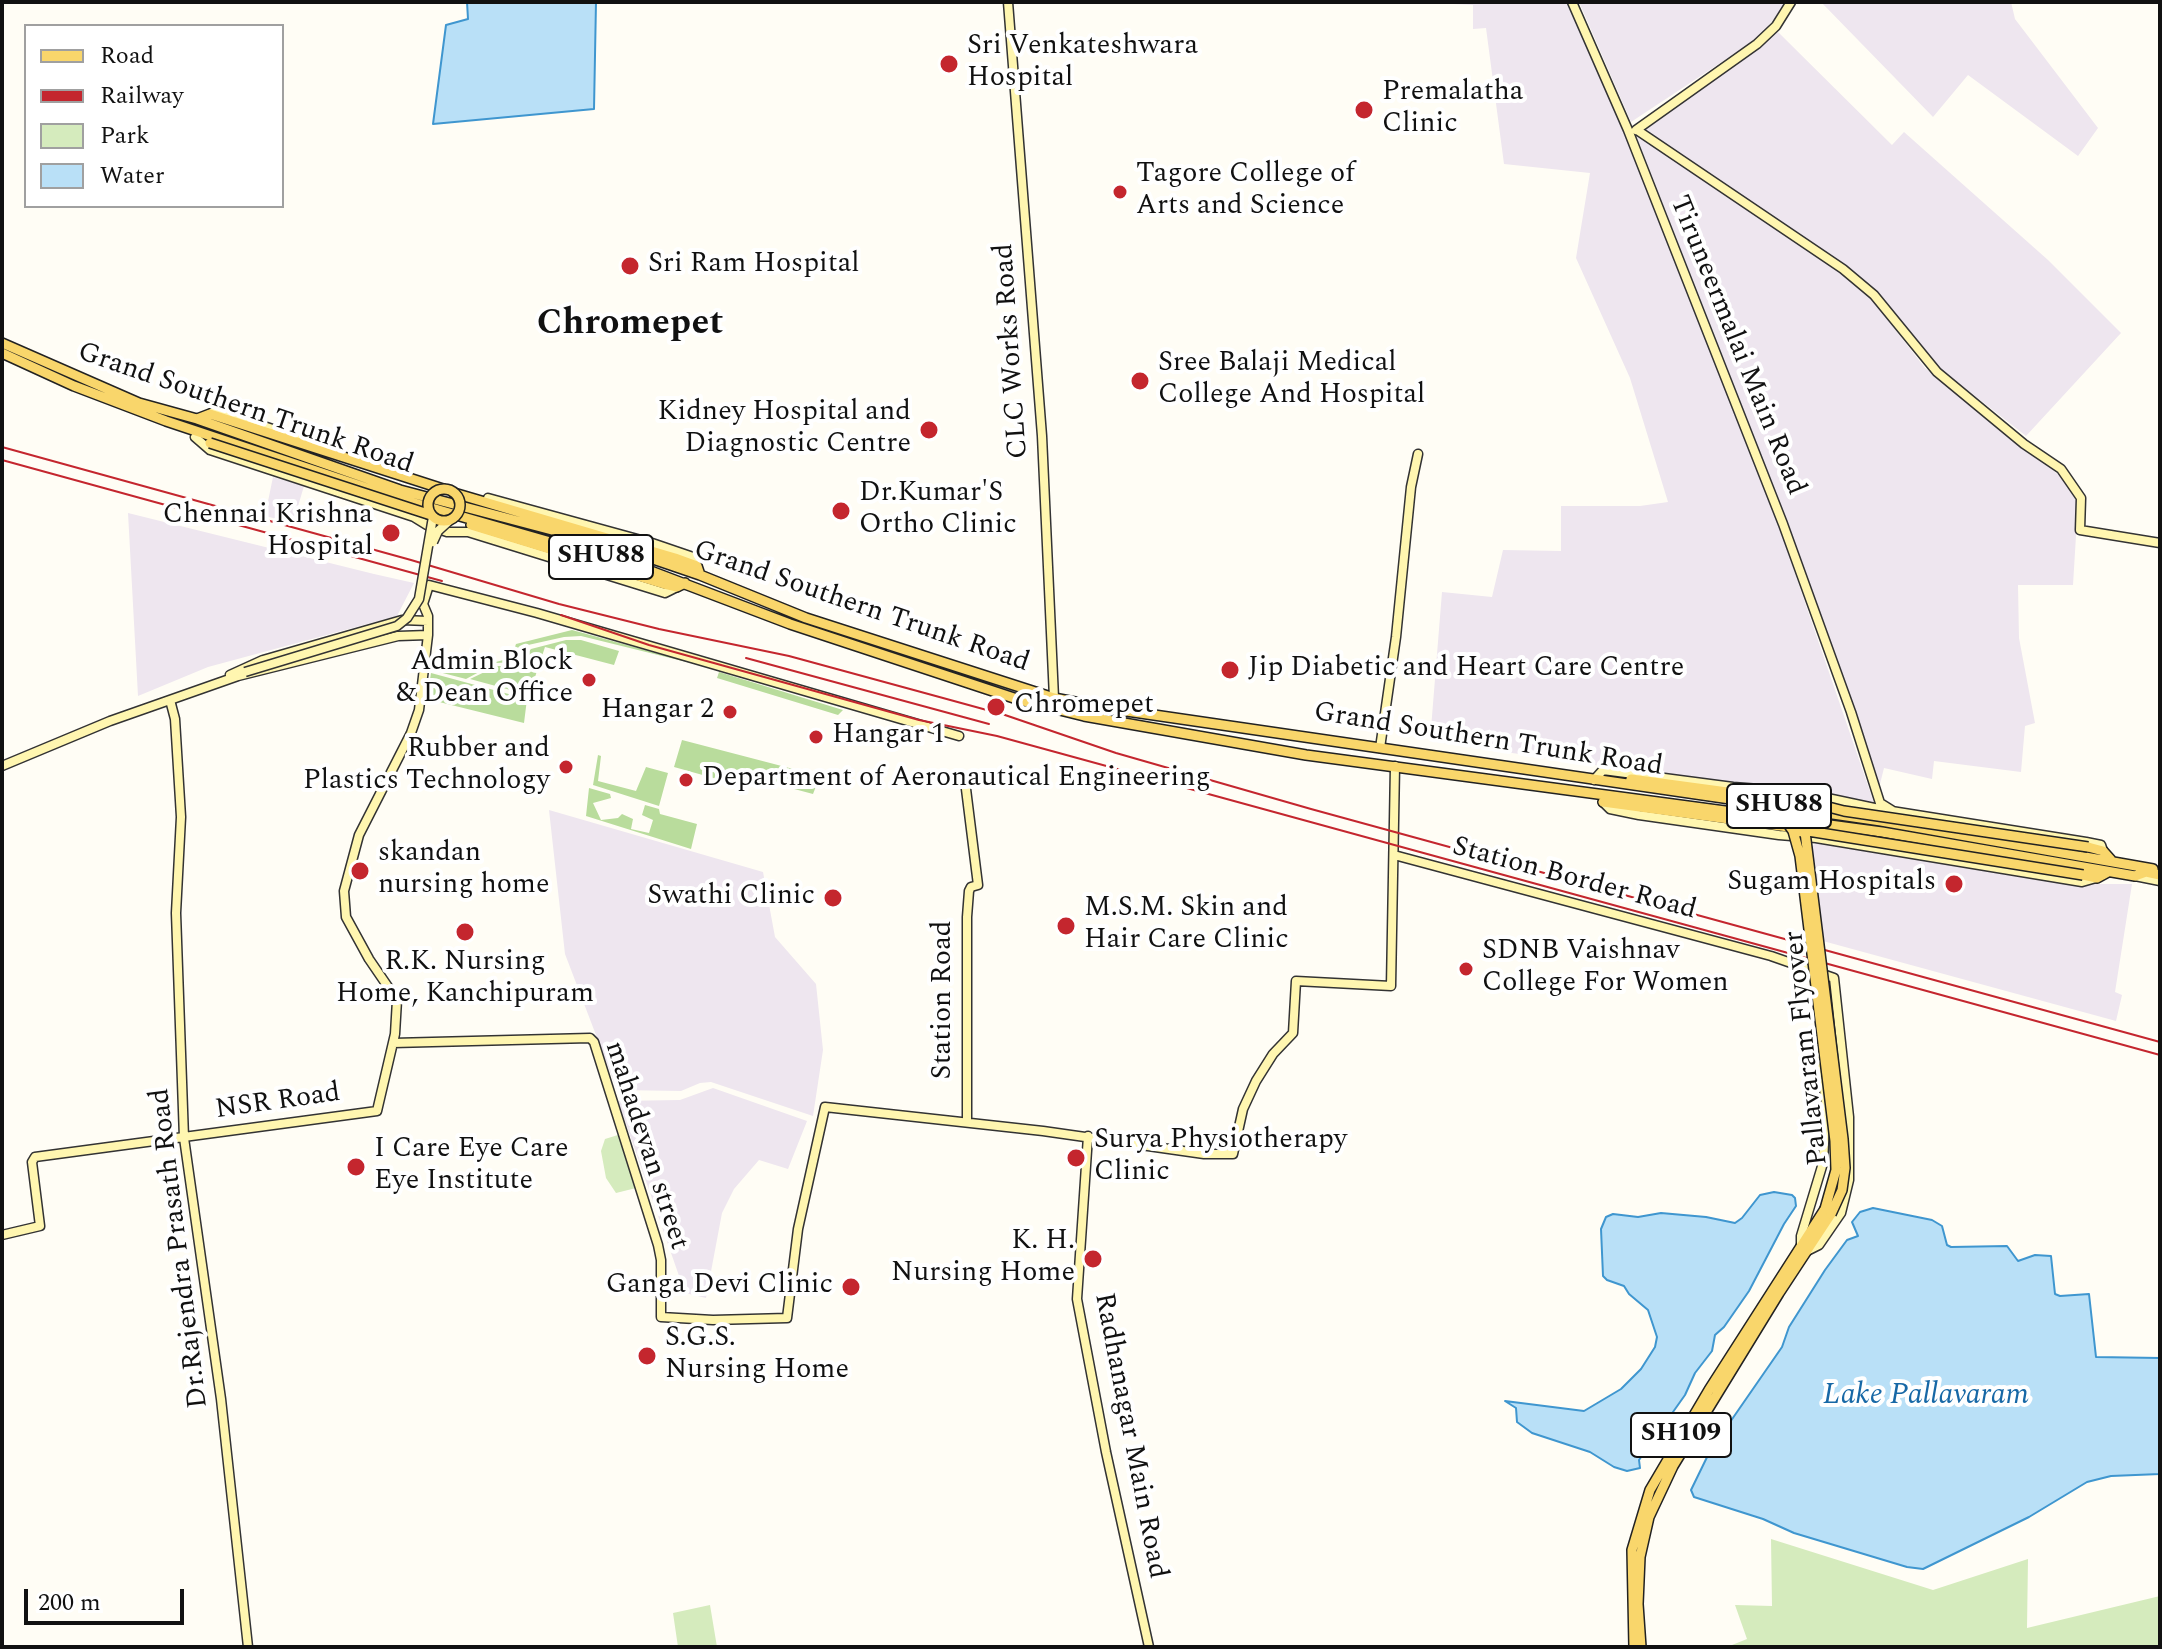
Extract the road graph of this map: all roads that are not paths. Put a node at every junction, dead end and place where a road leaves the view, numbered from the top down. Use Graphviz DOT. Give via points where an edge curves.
graph roads {
  1 [pos="1008,2"];
  2 [pos="1572,2"];
  3 [pos="1791,2"];
  4 [pos="1632,130"];
  5 [pos="2,343"];
  6 [pos="2,353"];
  7 [pos="213,415"];
  8 [pos="197,419"];
  9 [pos="193,434"];
  10 [pos="1418,454"];
  11 [pos="369,489"];
  12 [pos="443,489"];
  13 [pos="454,493"];
  14 [pos="365,502"];
  15 [pos="432,516"];
  16 [pos="450,520"];
  17 [pos="2160,543"];
  18 [pos="430,548"];
  19 [pos="698,570"];
  20 [pos="681,585"];
  21 [pos="428,618"];
  22 [pos="428,635"];
  23 [pos="241,674"];
  24 [pos="1054,698"];
  25 [pos="170,700"];
  26 [pos="1848,710"];
  27 [pos="959,736"];
  28 [pos="1380,748"];
  29 [pos="2,766"];
  30 [pos="1395,766"];
  31 [pos="1599,781"];
  32 [pos="966,789"];
  33 [pos="1601,799"];
  34 [pos="1794,801"];
  35 [pos="1806,801"];
  36 [pos="1879,809"];
  37 [pos="1890,811"];
  38 [pos="1881,821"];
  39 [pos="1910,827"];
  40 [pos="1806,831"];
  41 [pos="1792,832"];
  42 [pos="1882,832"];
  43 [pos="1966,847"];
  44 [pos="1879,848"];
  45 [pos="2103,851"];
  46 [pos="1394,855"];
  47 [pos="2111,860"];
  48 [pos="1964,862"];
  49 [pos="2108,872"];
  50 [pos="2160,875"];
  51 [pos="2097,878"];
  52 [pos="1810,970"];
  53 [pos="393,1043"];
  54 [pos="967,1122"];
  55 [pos="1088,1136"];
  56 [pos="184,1138"];
  57 [pos="1828,1211"];
  58 [pos="2,1235"];
  59 [pos="1804,1249"];
  60 [pos="248,1647"];
  61 [pos="1149,1647"];
  62 [pos="1634,1647"];
  63 [pos="1641,1647"];
  1 -- 24 [label="street, CLC Works Road" via="1042,436"];
  2 -- 4 [label="street, Tiruneermalai Main Road"];
  3 -- 4 [label="street" via="1757,44"];
  4 -- 17 [label="street" via="1843,269 1874,295 1937,372 2061,469 2081,498 2080,530"];
  4 -- 26 [label="street, Tiruneermalai Main Road" via="1783,524"];
  5 -- 8 [label="main road, Grand Southern Trunk Road / SHU88" via="139,403"];
  6 -- 9 [label="main road, Grand Southern Trunk Road / SHU88"];
  7 -- 8 [label="main road"];
  7 -- 12 [label="main road"];
  7 -- 19 [label="street" via="216,410 446,487 652,543 693,557"];
  8 -- 19 [label="main road, Grand Southern Trunk Road / SHU88" via="400,490"];
  9 -- 11 [label="main road, Grand Southern Trunk Road / SHU88"];
  9 -- 14 [label="street" via="210,450"];
  9 -- 15 [label="main road, bridge"];
  10 -- 28 [label="street"];
  11 -- 14 [label="main road"];
  11 -- 20 [label="main road, Grand Southern Trunk Road / SHU88"];
  12 -- 13 [label="main road, bridge"];
  12 -- 15 [label="main road, bridge" via="428,501"];
  13 -- 16 [label="main road, bridge" via="460,506"];
  13 -- 19 [label="main road" via="675,558"];
  14 -- 20 [label="street" via="447,532 468,532 665,593"];
  15 -- 16 [label="main road, bridge"];
  15 -- 18 [label="street, bridge"];
  16 -- 18 [label="street, bridge"];
  16 -- 20 [label="main road"];
  18 -- 23 [label="street, bridge" via="419,599 397,626"];
  19 -- 24 [label="main road, Grand Southern Trunk Road / SHU88" via="806,618"];
  20 -- 30 [label="main road, Grand Southern Trunk Road / SHU88" via="1023,701 1091,718"];
  21 -- 22 [label="street"];
  21 -- 23 [label="street" via="402,620 263,660 243,667"];
  21 -- 27 [label="street" via="423,604 431,584"];
  22 -- 23 [label="street" via="398,636"];
  22 -- 53 [label="street" via="419,710 359,835 344,891 346,917 397,1000"];
  23 -- 25 [label="street" via="191,688"];
  24 -- 28 [label="main road, Grand Southern Trunk Road / SHU88"];
  25 -- 29 [label="street"];
  25 -- 56 [label="street, Dr.Rajendra Prasath Road" via="181,817 176,913"];
  26 -- 36 [label="street, Tiruneermalai Main Road"];
  26 -- 37 [label="street, Tiruneermalai Main Road" via="1880,803"];
  28 -- 31 [label="main road, Grand Southern Trunk Road / SHU88"];
  30 -- 33 [label="main road, Grand Southern Trunk Road / SHU88" via="1542,785"];
  30 -- 46 [label="street"];
  31 -- 34 [label="main road" via="1613,776"];
  31 -- 36 [label="street" via="1603,770 1808,794"];
  31 -- 38 [label="main road, Grand Southern Trunk Road / SHU88"];
  32 -- 54 [label="street, Station Road" via="978,885 969,891 967,917"];
  33 -- 41 [label="main road"];
  33 -- 41 [label="street" via="1610,809 1639,815"];
  33 -- 42 [label="main road, Grand Southern Trunk Road / SHU88"];
  34 -- 35 [label="main road, bridge"];
  34 -- 41 [label="main road, Pallavaram Flyover, bridge" via="1784,813"];
  35 -- 40 [label="main road, Pallavaram Flyover, bridge" via="1817,817"];
  35 -- 45 [label="main road, bridge"];
  36 -- 37 [label="street"];
  36 -- 38 [label="street, Tiruneermalai Main Road"];
  37 -- 39 [label="street, Tiruneermalai Main Road" via="1906,818"];
  37 -- 45 [label="street" via="2086,842 2101,845"];
  38 -- 39 [label="main road, Grand Southern Trunk Road / SHU88"];
  38 -- 42 [label="street, Tiruneermalai Main Road"];
  39 -- 47 [label="main road, Grand Southern Trunk Road / SHU88"];
  40 -- 41 [label="main road, bridge"];
  40 -- 51 [label="main road, bridge"];
  40 -- 57 [label="main road, Pallavaram Flyover / SH109, bridge" via="1845,1168 1842,1190"];
  41 -- 44 [label="street"];
  41 -- 57 [label="main road, Pallavaram Flyover / SH109, bridge" via="1802,871 1835,1141"];
  42 -- 43 [label="main road, Grand Southern Trunk Road / SHU88"];
  42 -- 44 [label="street, Tiruneermalai Main Road"];
  43 -- 48 [label="main road"];
  43 -- 49 [label="main road, Grand Southern Trunk Road / SHU88"];
  44 -- 48 [label="street"];
  45 -- 47 [label="main road"];
  46 -- 52 [label="street, Station Border Road" via="1667,926"];
  46 -- 55 [label="street" via="1391,986 1296,981 1293,1033 1256,1081 1233,1154"];
  47 -- 50 [label="main road, Grand Southern Trunk Road / SHU88"];
  48 -- 51 [label="street" via="2082,882"];
  49 -- 50 [label="main road, Grand Southern Trunk Road / SHU88"];
  49 -- 51 [label="main road"];
  52 -- 59 [label="street" via="1826,1120 1821,1173 1801,1236"];
  52 -- 59 [label="street, Station Border Road" via="1834,978 1849,1117 1849,1180 1841,1213 1819,1245"];
  53 -- 54 [label="street, mahadevan street" via="593,1040 658,1245 661,1317 787,1318 798,1229 825,1107"];
  53 -- 56 [label="street, NSR Road" via="377,1111"];
  54 -- 55 [label="street"];
  55 -- 61 [label="street, Radhanagar Main Road" via="1077,1299"];
  56 -- 58 [label="street, NSR Road" via="35,1157 40,1226"];
  56 -- 60 [label="street, Dr.Rajendra Prasath Road" via="221,1399"];
  57 -- 59 [label="main road, Pallavaram Flyover / SH109"];
  59 -- 62 [label="main road, SH109" via="1701,1402 1650,1490 1632,1550"];
  59 -- 63 [label="main road, SH109" via="1673,1466 1649,1517 1640,1557"];
}
